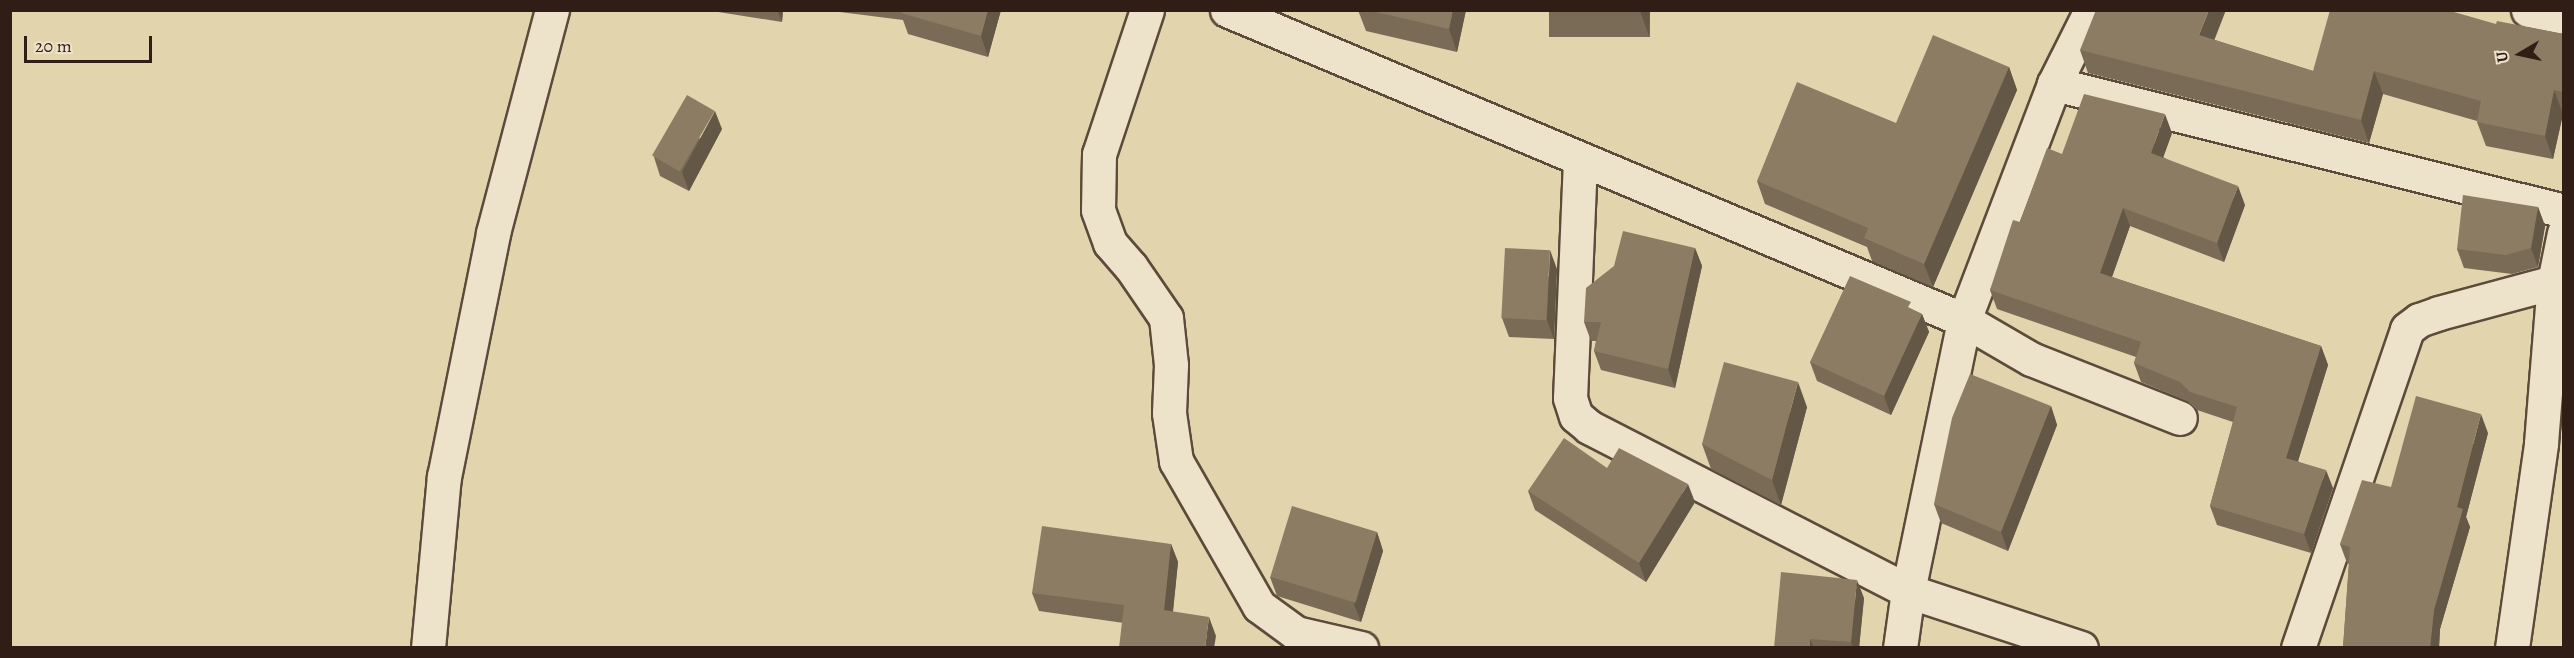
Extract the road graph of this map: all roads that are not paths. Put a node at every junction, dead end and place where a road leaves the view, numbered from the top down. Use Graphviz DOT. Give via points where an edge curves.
graph roads {
  1 [pos="552,10"];
  2 [pos="1146,10"];
  3 [pos="1227,10"];
  4 [pos="2091,10"];
  5 [pos="2528,10"];
  6 [pos="2564,17"];
  7 [pos="2054,84"];
  8 [pos="1580,160"];
  9 [pos="2564,211"];
  10 [pos="2564,233"];
  11 [pos="2554,282"];
  12 [pos="1961,333"];
  13 [pos="2180,418"];
  14 [pos="1908,591"];
  15 [pos="428,648"];
  16 [pos="1361,648"];
  17 [pos="1900,648"];
  18 [pos="2081,648"];
  19 [pos="2298,648"];
  20 [pos="2512,648"];
  1 -- 15 [label="street" via="493,233 444,477"];
  2 -- 16 [label="street" via="1099,154 1098,210 1110,243 1166,318 1171,366 1169,413 1176,461 1259,606 1296,633"];
  3 -- 8 [label="street"];
  4 -- 7 [label="street"];
  5 -- 6 [label="street"];
  7 -- 9 [label="street"];
  7 -- 12 [label="street"];
  8 -- 12 [label="street"];
  8 -- 14 [label="street" via="1570,398 1576,416 1589,427"];
  10 -- 11 [label="street"];
  11 -- 19 [label="street" via="2439,313 2407,329"];
  11 -- 20 [label="street" via="2541,443"];
  12 -- 13 [label="street" via="2017,365 2031,359"];
  12 -- 14 [label="street"];
  14 -- 17 [label="street"];
  14 -- 18 [label="street"];
}
